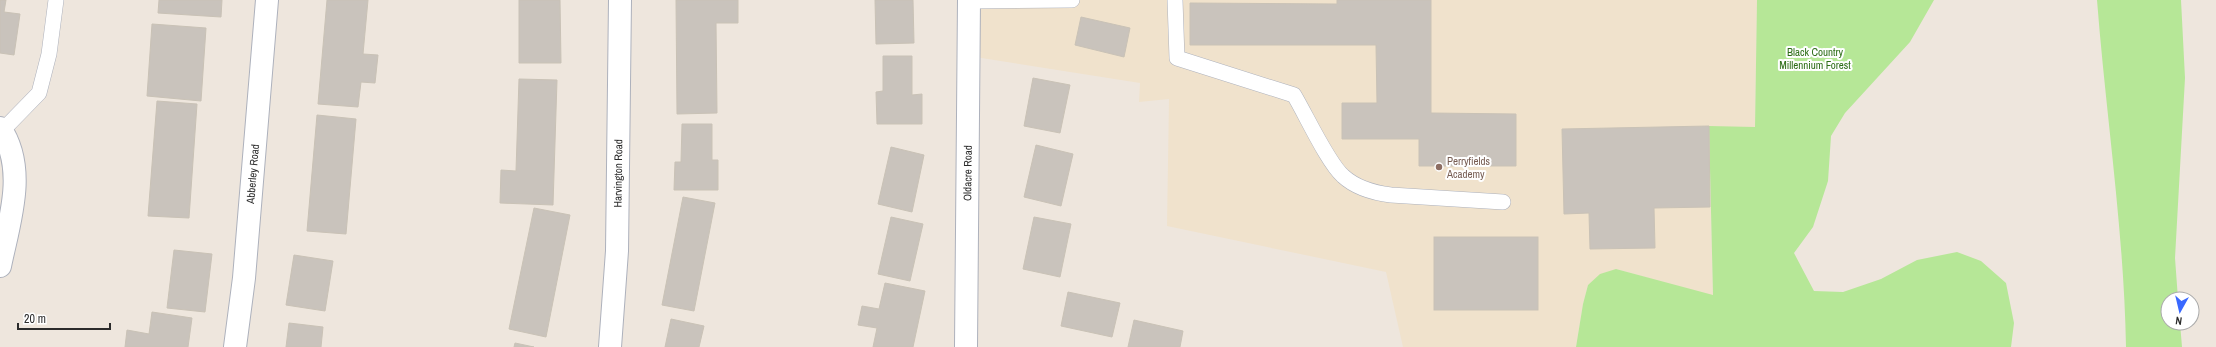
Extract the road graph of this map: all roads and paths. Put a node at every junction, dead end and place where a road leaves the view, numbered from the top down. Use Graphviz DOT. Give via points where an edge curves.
graph roads {
  1 [pos="56,0"];
  2 [pos="267,0"];
  3 [pos="620,0"];
  4 [pos="1072,0"];
  5 [pos="1176,0"];
  6 [pos="969,1"];
  7 [pos="1,129"];
  8 [pos="1503,202"];
  9 [pos="0,266"];
  10 [pos="235,347"];
  11 [pos="610,347"];
  12 [pos="966,347"];
  1 -- 7 [label="lane" via="39,93"];
  2 -- 10 [label="street, Abberley Road" via="244,278"];
  3 -- 11 [label="street, Harvington Road" via="617,251"];
  4 -- 6 [label="lane"];
  5 -- 8 [label="lane" via="1177,58 1294,95 1336,168 1351,182 1373,192 1391,195"];
  6 -- 12 [label="street, Oldacre Road"];
  7 -- 9 [label="street" via="13,154 15,190"];
}
